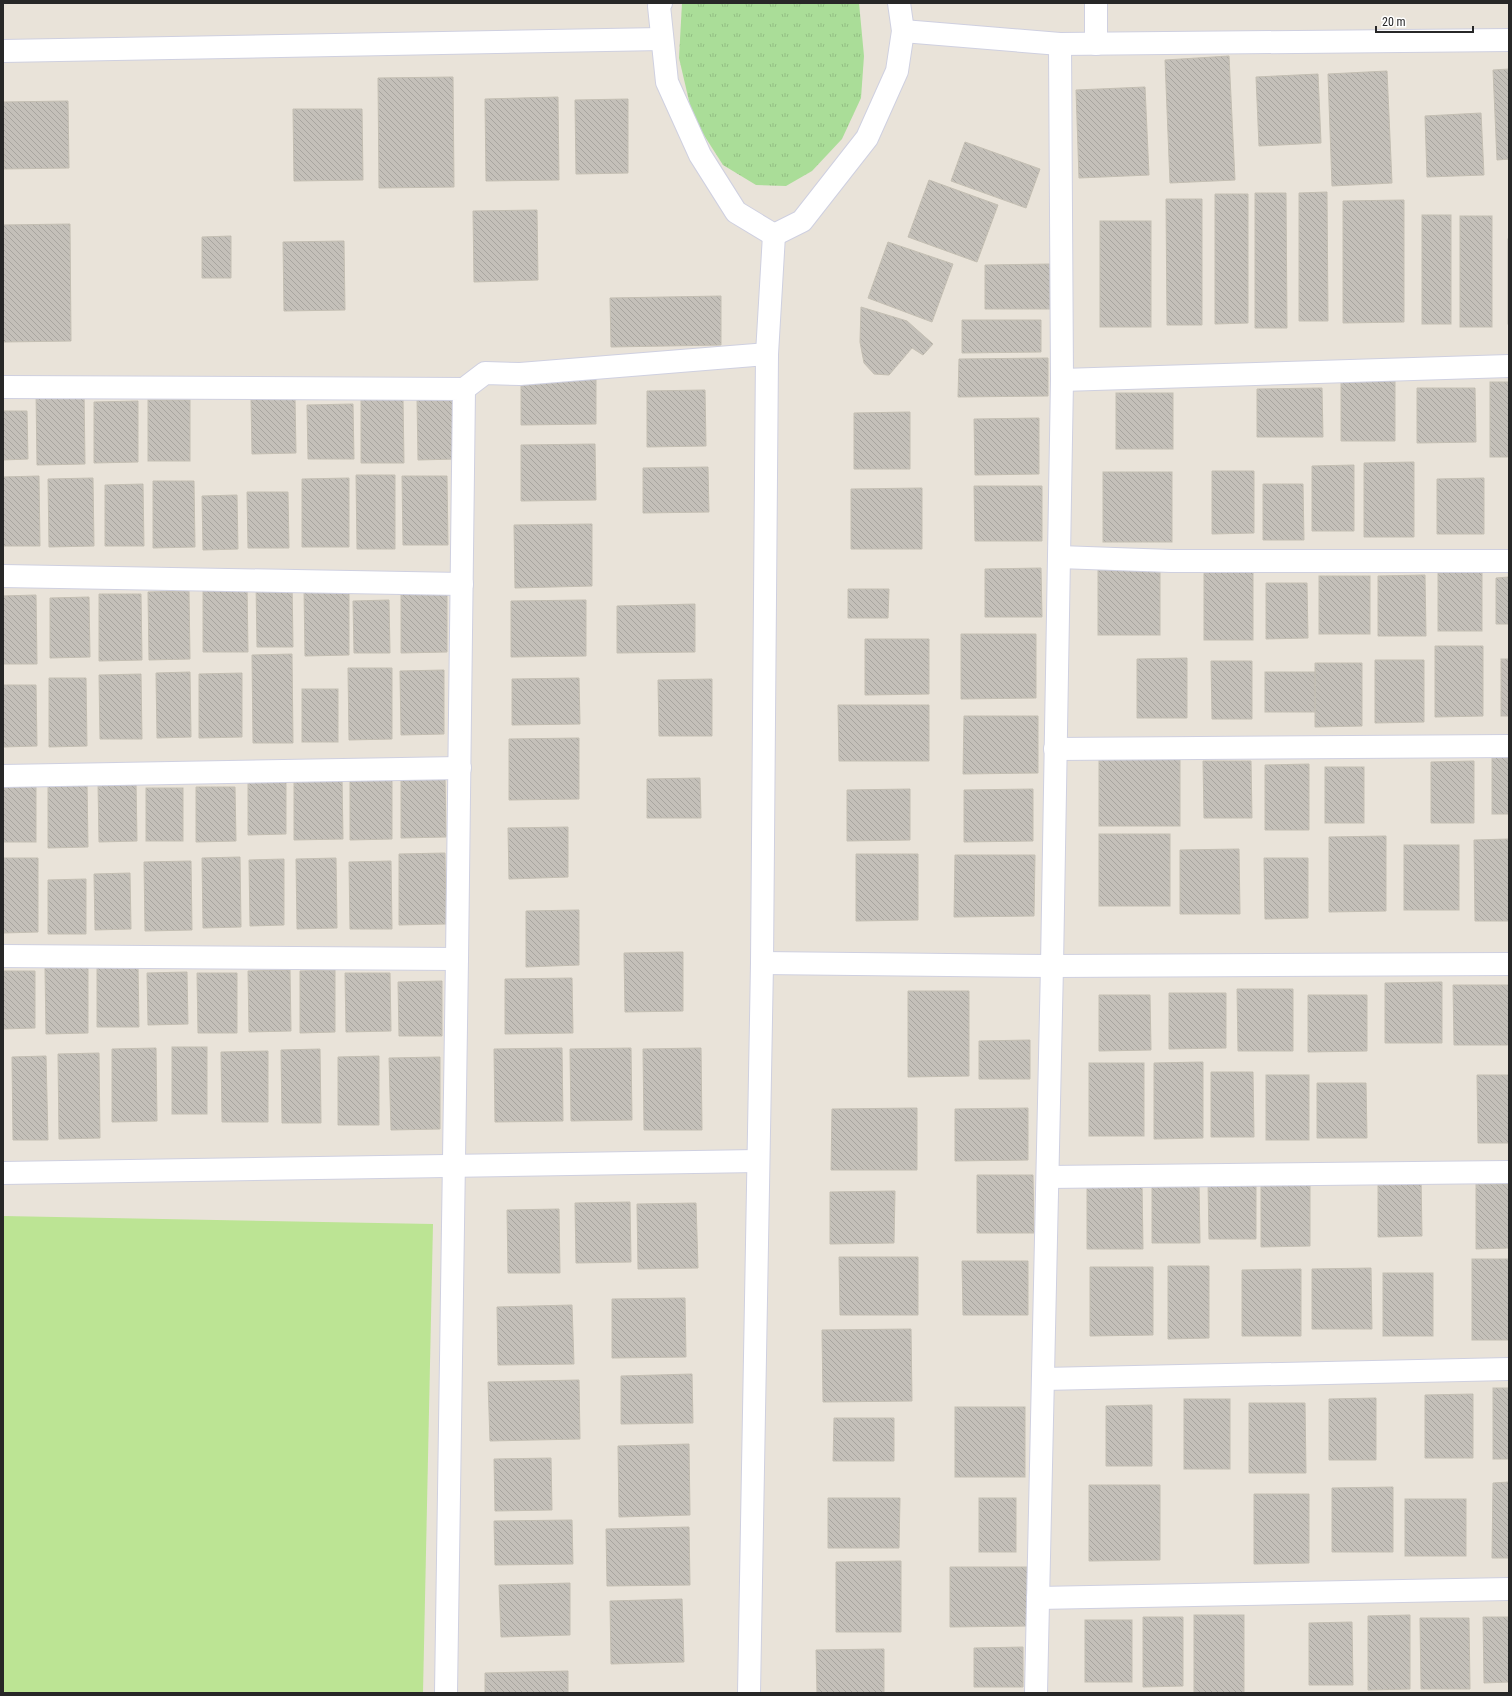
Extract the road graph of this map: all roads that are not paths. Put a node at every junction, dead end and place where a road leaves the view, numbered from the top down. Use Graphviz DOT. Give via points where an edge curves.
graph roads {
  1 [pos="661,3"];
  2 [pos="899,3"];
  3 [pos="1096,3"];
  4 [pos="903,31"];
  5 [pos="662,39"];
  6 [pos="1509,40"];
  7 [pos="1060,44"];
  8 [pos="1096,44"];
  9 [pos="3,51"];
  10 [pos="774,235"];
  11 [pos="767,354"];
  12 [pos="1509,366"];
  13 [pos="1062,380"];
  14 [pos="3,387"];
  15 [pos="464,389"];
  16 [pos="1058,557"];
  17 [pos="1509,561"];
  18 [pos="3,576"];
  19 [pos="462,584"];
  20 [pos="1509,746"];
  21 [pos="1056,749"];
  22 [pos="460,768"];
  23 [pos="3,776"];
  24 [pos="3,956"];
  25 [pos="457,959"];
  26 [pos="762,963"];
  27 [pos="1509,964"];
  28 [pos="1052,966"];
  29 [pos="757,1161"];
  30 [pos="454,1166"];
  31 [pos="1509,1172"];
  32 [pos="3,1173"];
  33 [pos="1048,1177"];
  34 [pos="1509,1369"];
  35 [pos="1043,1379"];
  36 [pos="1509,1589"];
  37 [pos="1038,1598"];
  38 [pos="446,1693"];
  39 [pos="749,1693"];
  40 [pos="1036,1693"];
  1 -- 5 [label="street"];
  2 -- 4 [label="street"];
  3 -- 8 [label="street"];
  4 -- 7 [label="street"];
  4 -- 10 [label="street" via="897,71 866,138 802,221"];
  5 -- 9 [label="street"];
  5 -- 10 [label="street" via="666,82 700,156 736,212"];
  6 -- 8 [label="street"];
  7 -- 8 [label="street"];
  7 -- 13 [label="street"];
  10 -- 11 [label="street"];
  11 -- 15 [label="street" via="520,374 485,373"];
  11 -- 26 [label="street"];
  12 -- 13 [label="street"];
  13 -- 16 [label="street"];
  14 -- 15 [label="street"];
  15 -- 19 [label="street"];
  16 -- 17 [label="street" via="1171,561"];
  16 -- 21 [label="street"];
  18 -- 19 [label="street"];
  19 -- 22 [label="street"];
  20 -- 21 [label="street"];
  21 -- 28 [label="street"];
  22 -- 23 [label="street"];
  22 -- 25 [label="street"];
  24 -- 25 [label="street"];
  25 -- 30 [label="street"];
  26 -- 28 [label="street"];
  26 -- 29 [label="street"];
  27 -- 28 [label="street"];
  28 -- 33 [label="street"];
  29 -- 30 [label="street"];
  29 -- 39 [label="street"];
  30 -- 32 [label="street"];
  30 -- 38 [label="street"];
  31 -- 33 [label="street"];
  33 -- 35 [label="street"];
  34 -- 35 [label="street"];
  35 -- 37 [label="street"];
  36 -- 37 [label="street"];
  37 -- 40 [label="street"];
}
